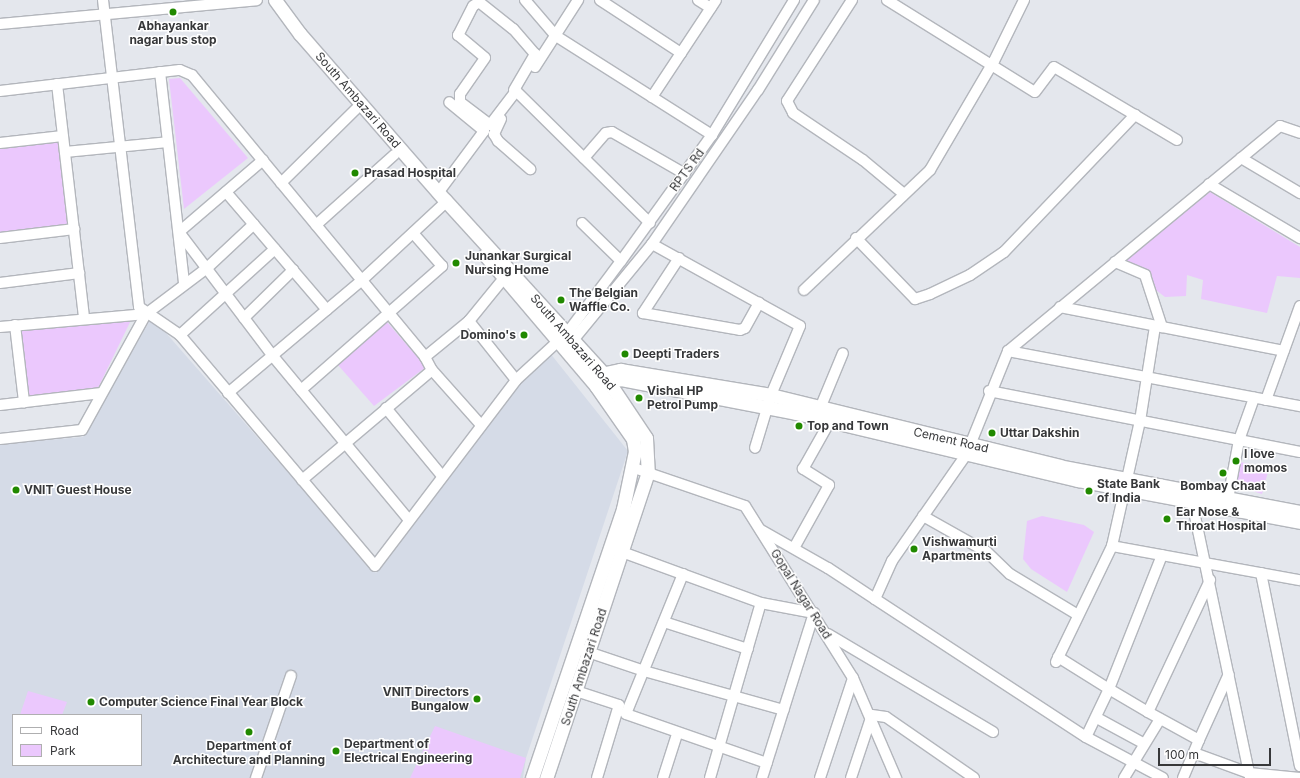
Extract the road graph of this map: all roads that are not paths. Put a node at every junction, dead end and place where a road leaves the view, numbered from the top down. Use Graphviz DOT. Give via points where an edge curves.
graph roads {
  1 [pos="103,0"];
  2 [pos="257,0"];
  3 [pos="266,0"];
  4 [pos="275,0"];
  5 [pos="525,0"];
  6 [pos="578,0"];
  7 [pos="600,0"];
  8 [pos="698,0"];
  9 [pos="794,0"];
  10 [pos="814,0"];
  11 [pos="852,0"];
  12 [pos="887,0"];
  13 [pos="1024,0"];
  14 [pos="714,4"];
  15 [pos="105,12"];
  16 [pos="0,24"];
  17 [pos="556,36"];
  18 [pos="681,53"];
  19 [pos="535,61"];
  20 [pos="992,65"];
  21 [pos="160,72"];
  22 [pos="111,77"];
  23 [pos="57,84"];
  24 [pos="0,91"];
  25 [pos="516,92"];
  26 [pos="652,97"];
  27 [pos="449,102"];
  28 [pos="356,110"];
  29 [pos="1135,115"];
  30 [pos="1299,130"];
  31 [pos="712,135"];
  32 [pos="63,136"];
  33 [pos="1177,140"];
  34 [pos="168,142"];
  35 [pos="0,143"];
  36 [pos="118,146"];
  37 [pos="65,152"];
  38 [pos="394,155"];
  39 [pos="584,158"];
  40 [pos="1241,158"];
  41 [pos="263,160"];
  42 [pos="530,169"];
  43 [pos="685,174"];
  44 [pos="281,183"];
  45 [pos="1209,184"];
  46 [pos="226,192"];
  47 [pos="1300,192"];
  48 [pos="904,194"];
  49 [pos="442,200"];
  50 [pos="582,223"];
  51 [pos="650,223"];
  52 [pos="254,224"];
  53 [pos="316,225"];
  54 [pos="74,229"];
  55 [pos="179,232"];
  56 [pos="413,233"];
  57 [pos="0,238"];
  58 [pos="856,238"];
  59 [pos="1300,238"];
  60 [pos="652,244"];
  61 [pos="275,249"];
  62 [pos="679,258"];
  63 [pos="621,261"];
  64 [pos="1115,262"];
  65 [pos="207,268"];
  66 [pos="293,270"];
  67 [pos="79,273"];
  68 [pos="504,278"];
  69 [pos="362,280"];
  70 [pos="0,282"];
  71 [pos="184,283"];
  72 [pos="804,290"];
  73 [pos="226,294"];
  74 [pos="759,303"];
  75 [pos="1300,306"];
  76 [pos="1060,307"];
  77 [pos="326,310"];
  78 [pos="389,313"];
  79 [pos="146,314"];
  80 [pos="84,318"];
  81 [pos="244,318"];
  82 [pos="469,321"];
  83 [pos="15,325"];
  84 [pos="1158,326"];
  85 [pos="0,327"];
  86 [pos="180,335"];
  87 [pos="571,336"];
  88 [pos="558,342"];
  89 [pos="1008,351"];
  90 [pos="1284,351"];
  91 [pos="843,353"];
  92 [pos="272,355"];
  93 [pos="425,357"];
  94 [pos="432,370"];
  95 [pos="605,376"];
  96 [pos="1146,377"];
  97 [pos="516,380"];
  98 [pos="593,382"];
  99 [pos="301,390"];
  100 [pos="989,391"];
  101 [pos="228,392"];
  102 [pos="101,393"];
  103 [pos="1254,398"];
  104 [pos="1266,400"];
  105 [pos="769,401"];
  106 [pos="24,402"];
  107 [pos="0,405"];
  108 [pos="821,406"];
  109 [pos="1300,406"];
  110 [pos="386,408"];
  111 [pos="830,421"];
  112 [pos="1140,422"];
  113 [pos="481,425"];
  114 [pos="0,439"];
  115 [pos="1239,440"];
  116 [pos="345,443"];
  117 [pos="755,448"];
  118 [pos="967,450"];
  119 [pos="1300,452"];
  120 [pos="634,468"];
  121 [pos="648,472"];
  122 [pos="442,476"];
  123 [pos="302,480"];
  124 [pos="1126,484"];
  125 [pos="1228,499"];
  126 [pos="1192,502"];
  127 [pos="1300,512"];
  128 [pos="924,516"];
  129 [pos="409,520"];
  130 [pos="1300,522"];
  131 [pos="761,530"];
  132 [pos="1112,546"];
  133 [pos="794,548"];
  134 [pos="622,552"];
  135 [pos="1162,555"];
  136 [pos="1206,563"];
  137 [pos="1260,573"];
  138 [pos="683,574"];
  139 [pos="1210,580"];
  140 [pos="1300,580"];
  141 [pos="874,599"];
  142 [pos="761,603"];
  143 [pos="814,613"];
  144 [pos="1078,615"];
  145 [pos="664,622"];
  146 [pos="826,633"];
  147 [pos="748,649"];
  148 [pos="582,650"];
  149 [pos="644,671"];
  150 [pos="1229,674"];
  151 [pos="291,676"];
  152 [pos="853,678"];
  153 [pos="1109,689"];
  154 [pos="576,691"];
  155 [pos="734,696"];
  156 [pos="784,710"];
  157 [pos="1148,712"];
  158 [pos="872,715"];
  159 [pos="1097,718"];
  160 [pos="1160,719"];
  161 [pos="1296,725"];
  162 [pos="993,732"];
  163 [pos="677,734"];
  164 [pos="1086,737"];
  165 [pos="1199,740"];
  166 [pos="1143,743"];
  167 [pos="719,748"];
  168 [pos="1194,753"];
  169 [pos="767,762"];
  170 [pos="1132,762"];
  171 [pos="1300,766"];
  172 [pos="1250,776"];
  173 [pos="256,778"];
  174 [pos="532,778"];
  175 [pos="546,778"];
  176 [pos="596,778"];
  177 [pos="663,778"];
  178 [pos="710,778"];
  179 [pos="762,778"];
  180 [pos="820,778"];
  181 [pos="851,778"];
  182 [pos="896,778"];
  183 [pos="974,778"];
  184 [pos="1124,778"];
  185 [pos="1163,778"];
  186 [pos="1183,778"];
  187 [pos="1300,778"];
  1 -- 15 [label="street"];
  2 -- 15 [label="street"];
  3 -- 28 [label="main road, South Ambazari Road"];
  4 -- 49 [label="main road, South Ambazari Road" via="300,34"];
  5 -- 17 [label="street"];
  6 -- 17 [label="street"];
  7 -- 18 [label="street"];
  8 -- 14 [label="street"];
  9 -- 31 [label="street, RPTS Rd"];
  10 -- 60 [label="street" via="758,90"];
  11 -- 48 [label="street" via="787,100 793,113 863,160"];
  12 -- 20 [label="street"];
  13 -- 20 [label="street"];
  14 -- 18 [label="street"];
  15 -- 16 [label="street"];
  15 -- 22 [label="street"];
  17 -- 19 [label="street"];
  17 -- 26 [label="street"];
  18 -- 26 [label="street"];
  19 -- 25 [label="street"];
  19 -- 25 [label="street" via="535,54 514,28 484,4 473,6 458,35 484,58 458,99 490,125"];
  20 -- 29 [label="street" via="1035,92 1054,67"];
  20 -- 48 [label="street" via="930,170"];
  21 -- 22 [label="street"];
  21 -- 34 [label="street"];
  21 -- 41 [label="street" via="180,70 192,75"];
  22 -- 23 [label="street"];
  22 -- 36 [label="street"];
  23 -- 24 [label="street"];
  23 -- 32 [label="street"];
  25 -- 39 [label="street"];
  25 -- 42 [label="street" via="494,134 498,141"];
  26 -- 31 [label="street"];
  27 -- 49 [label="street" via="484,131"];
  28 -- 38 [label="main road, South Ambazari Road"];
  28 -- 44 [label="street"];
  29 -- 33 [label="street"];
  29 -- 58 [label="street" via="1004,252 970,275 930,294 915,300"];
  30 -- 40 [label="street" via="1280,126"];
  31 -- 43 [label="street, RPTS Rd"];
  32 -- 35 [label="street"];
  32 -- 37 [label="street"];
  34 -- 36 [label="street"];
  34 -- 55 [label="street"];
  36 -- 37 [label="street"];
  36 -- 79 [label="street" via="139,307"];
  37 -- 54 [label="street"];
  38 -- 49 [label="main road, South Ambazari Road"];
  38 -- 53 [label="street"];
  39 -- 43 [label="street" via="606,133 612,132"];
  39 -- 51 [label="street"];
  40 -- 45 [label="street"];
  40 -- 47 [label="street"];
  41 -- 44 [label="street"];
  41 -- 46 [label="street"];
  43 -- 51 [label="street, RPTS Rd"];
  44 -- 53 [label="street"];
  45 -- 59 [label="street"];
  45 -- 64 [label="street"];
  46 -- 52 [label="street"];
  46 -- 55 [label="street"];
  48 -- 58 [label="street"];
  49 -- 56 [label="street"];
  49 -- 68 [label="main road, South Ambazari Road"];
  49 -- 87 [label="main road, South Ambazari Road"];
  50 -- 63 [label="street"];
  51 -- 63 [label="street, RPTS Rd"];
  52 -- 61 [label="street"];
  52 -- 65 [label="street"];
  53 -- 69 [label="street"];
  54 -- 57 [label="street"];
  54 -- 67 [label="street"];
  55 -- 65 [label="street"];
  55 -- 71 [label="street"];
  56 -- 69 [label="street"];
  56 -- 78 [label="street" via="442,266"];
  58 -- 72 [label="street"];
  60 -- 62 [label="street"];
  60 -- 87 [label="street"];
  61 -- 66 [label="street"];
  61 -- 73 [label="street"];
  62 -- 74 [label="street"];
  62 -- 74 [label="street" via="644,313 740,330 745,328"];
  63 -- 87 [label="street, RPTS Rd"];
  64 -- 76 [label="street"];
  64 -- 84 [label="street" via="1145,275"];
  65 -- 71 [label="street"];
  65 -- 73 [label="street"];
  66 -- 77 [label="street"];
  66 -- 81 [label="street"];
  67 -- 70 [label="street"];
  67 -- 80 [label="street"];
  68 -- 82 [label="street"];
  68 -- 88 [label="main road, South Ambazari Road"];
  69 -- 77 [label="street"];
  69 -- 78 [label="street"];
  71 -- 79 [label="street"];
  73 -- 81 [label="street"];
  73 -- 86 [label="street"];
  74 -- 105 [label="street" via="800,326"];
  75 -- 90 [label="street"];
  76 -- 84 [label="street"];
  76 -- 89 [label="street"];
  77 -- 92 [label="street"];
  78 -- 93 [label="street"];
  78 -- 99 [label="street"];
  79 -- 80 [label="street"];
  79 -- 86 [label="street"];
  79 -- 102 [label="street"];
  80 -- 83 [label="street"];
  81 -- 92 [label="street"];
  82 -- 93 [label="street"];
  82 -- 97 [label="street"];
  83 -- 85 [label="street"];
  83 -- 106 [label="street"];
  84 -- 90 [label="street"];
  84 -- 96 [label="street"];
  86 -- 101 [label="street"];
  87 -- 88 [label="street"];
  87 -- 95 [label="main road, South Ambazari Road"];
  88 -- 97 [label="street"];
  88 -- 98 [label="main road, South Ambazari Road"];
  89 -- 96 [label="street"];
  89 -- 100 [label="street"];
  90 -- 104 [label="street"];
  91 -- 108 [label="street"];
  92 -- 99 [label="street"];
  92 -- 101 [label="street"];
  93 -- 94 [label="street"];
  94 -- 110 [label="street"];
  94 -- 113 [label="street"];
  95 -- 98 [label="main road"];
  95 -- 105 [label="main road, Cement Road" via="620,370"];
  95 -- 121 [label="main road, South Ambazari Road" via="646,438"];
  96 -- 103 [label="street"];
  96 -- 112 [label="street"];
  97 -- 113 [label="street"];
  98 -- 120 [label="main road, South Ambazari Road" via="634,439"];
  99 -- 116 [label="street"];
  100 -- 112 [label="street"];
  100 -- 118 [label="street"];
  101 -- 123 [label="street"];
  102 -- 106 [label="street"];
  102 -- 114 [label="street" via="82,430"];
  103 -- 104 [label="street"];
  103 -- 115 [label="street"];
  104 -- 109 [label="street"];
  105 -- 108 [label="main road, Cement Road"];
  105 -- 111 [label="main road, Cement Road"];
  105 -- 117 [label="street"];
  106 -- 107 [label="street"];
  108 -- 118 [label="main road, Cement Road"];
  110 -- 116 [label="street"];
  110 -- 122 [label="street"];
  111 -- 118 [label="main road, Cement Road"];
  111 -- 133 [label="street" via="803,469 829,485"];
  112 -- 115 [label="street"];
  112 -- 124 [label="street"];
  113 -- 122 [label="street"];
  115 -- 119 [label="street"];
  115 -- 125 [label="street"];
  116 -- 123 [label="street"];
  116 -- 129 [label="street"];
  118 -- 124 [label="main road, Cement Road"];
  118 -- 128 [label="street"];
  120 -- 121 [label="street, Gopal Nagar Road"];
  120 -- 148 [label="main road, South Ambazari Road"];
  121 -- 131 [label="street, Gopal Nagar Road" via="745,506"];
  121 -- 134 [label="main road, South Ambazari Road"];
  122 -- 129 [label="street"];
  123 -- 129 [label="street" via="374,566"];
  124 -- 125 [label="main road, Cement Road"];
  124 -- 126 [label="main road, Cement Road"];
  124 -- 132 [label="street"];
  125 -- 127 [label="main road, Cement Road"];
  126 -- 130 [label="main road, Cement Road"];
  126 -- 136 [label="street"];
  128 -- 141 [label="street" via="892,561"];
  128 -- 144 [label="street" via="987,552 1010,574"];
  131 -- 133 [label="street"];
  131 -- 143 [label="street, Gopal Nagar Road"];
  132 -- 135 [label="street"];
  132 -- 144 [label="street"];
  133 -- 141 [label="street"];
  134 -- 138 [label="street"];
  134 -- 148 [label="main road, South Ambazari Road"];
  135 -- 136 [label="street"];
  135 -- 153 [label="street"];
  136 -- 137 [label="street"];
  136 -- 139 [label="street"];
  137 -- 140 [label="street"];
  137 -- 161 [label="street"];
  138 -- 142 [label="street"];
  138 -- 145 [label="street"];
  139 -- 150 [label="street"];
  139 -- 157 [label="street"];
  141 -- 164 [label="street"];
  142 -- 143 [label="street"];
  142 -- 147 [label="street"];
  143 -- 146 [label="street, Gopal Nagar Road"];
  143 -- 156 [label="street"];
  144 -- 153 [label="street" via="1057,659"];
  145 -- 147 [label="street"];
  145 -- 149 [label="street"];
  146 -- 152 [label="street, Gopal Nagar Road"];
  146 -- 162 [label="street"];
  147 -- 155 [label="street"];
  148 -- 149 [label="street"];
  148 -- 154 [label="main road, South Ambazari Road"];
  148 -- 174 [label="main road"];
  149 -- 155 [label="street"];
  149 -- 163 [label="street" via="626,714"];
  150 -- 165 [label="street"];
  150 -- 172 [label="street"];
  151 -- 173 [label="street"];
  152 -- 158 [label="street, Gopal Nagar Road"];
  152 -- 180 [label="street"];
  153 -- 157 [label="street"];
  153 -- 159 [label="street"];
  154 -- 175 [label="main road, South Ambazari Road"];
  154 -- 176 [label="street" via="619,705"];
  155 -- 156 [label="street"];
  155 -- 167 [label="street"];
  156 -- 169 [label="street"];
  157 -- 160 [label="street"];
  158 -- 181 [label="street"];
  158 -- 182 [label="street, Gopal Nagar Road"];
  158 -- 183 [label="street" via="886,717"];
  159 -- 164 [label="street"];
  159 -- 166 [label="street"];
  160 -- 165 [label="street"];
  160 -- 166 [label="street"];
  161 -- 171 [label="street"];
  163 -- 167 [label="street"];
  163 -- 177 [label="street"];
  164 -- 170 [label="street"];
  165 -- 168 [label="street"];
  166 -- 170 [label="street"];
  167 -- 169 [label="street"];
  167 -- 178 [label="street"];
  168 -- 172 [label="street"];
  168 -- 186 [label="street"];
  169 -- 179 [label="street"];
  170 -- 184 [label="street"];
  170 -- 185 [label="street"];
  172 -- 187 [label="street"];
}
